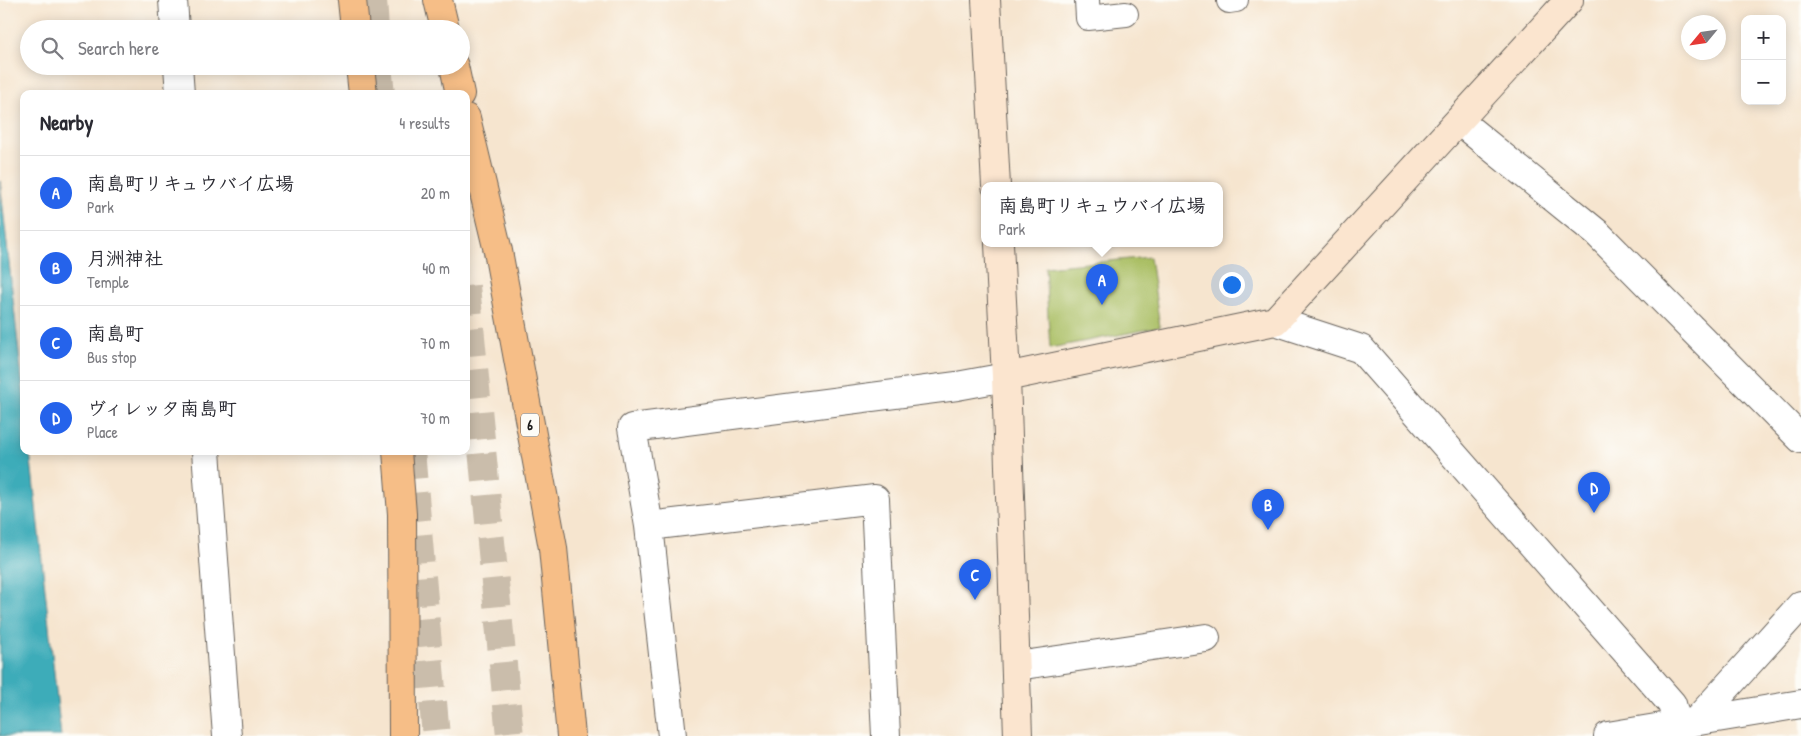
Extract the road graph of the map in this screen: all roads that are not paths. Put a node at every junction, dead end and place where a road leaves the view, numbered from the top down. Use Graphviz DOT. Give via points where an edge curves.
graph roads {
  1 [pos="173,0"];
  2 [pos="352,0"];
  3 [pos="438,0"];
  4 [pos="986,0"];
  5 [pos="1086,0"];
  6 [pos="1569,0"];
  7 [pos="1126,14"];
  8 [pos="174,20"];
  9 [pos="354,20"];
  10 [pos="443,20"];
  11 [pos="179,75"];
  12 [pos="361,75"];
  13 [pos="456,75"];
  14 [pos="180,90"];
  15 [pos="363,90"];
  16 [pos="459,90"];
  17 [pos="1459,121"];
  18 [pos="470,135"];
  19 [pos="996,182"];
  20 [pos="999,247"];
  21 [pos="1275,321"];
  22 [pos="1006,377"];
  23 [pos="1801,439"];
  24 [pos="206,455"];
  25 [pos="397,455"];
  26 [pos="648,526"];
  27 [pos="1801,605"];
  28 [pos="1206,638"];
  29 [pos="1017,666"];
  30 [pos="1801,704"];
  31 [pos="1685,727"];
  32 [pos="227,736"];
  33 [pos="403,736"];
  34 [pos="571,736"];
  35 [pos="672,736"];
  36 [pos="886,736"];
  37 [pos="1018,736"];
  38 [pos="1608,736"];
  1 -- 8 [label="street"];
  2 -- 9 [label="highway"];
  3 -- 10 [label="highway"];
  4 -- 19 [label="street"];
  5 -- 7 [label="lane" via="1088,18"];
  6 -- 17 [label="street"];
  11 -- 14 [label="street"];
  12 -- 15 [label="highway"];
  13 -- 16 [label="highway"];
  17 -- 21 [label="street"];
  17 -- 23 [label="street" via="1597,233"];
  18 -- 34 [label="highway, 6" via="498,251 553,548"];
  20 -- 22 [label="street"];
  21 -- 22 [label="street"];
  21 -- 31 [label="street" via="1361,349 1672,704"];
  22 -- 26 [label="street" via="632,428"];
  22 -- 29 [label="street"];
  24 -- 32 [label="street"];
  25 -- 33 [label="highway" via="402,514"];
  26 -- 35 [label="street"];
  26 -- 36 [label="street" via="875,499"];
  27 -- 31 [label="street"];
  28 -- 29 [label="street"];
  29 -- 37 [label="street"];
  30 -- 31 [label="street"];
  31 -- 38 [label="street"];
}
